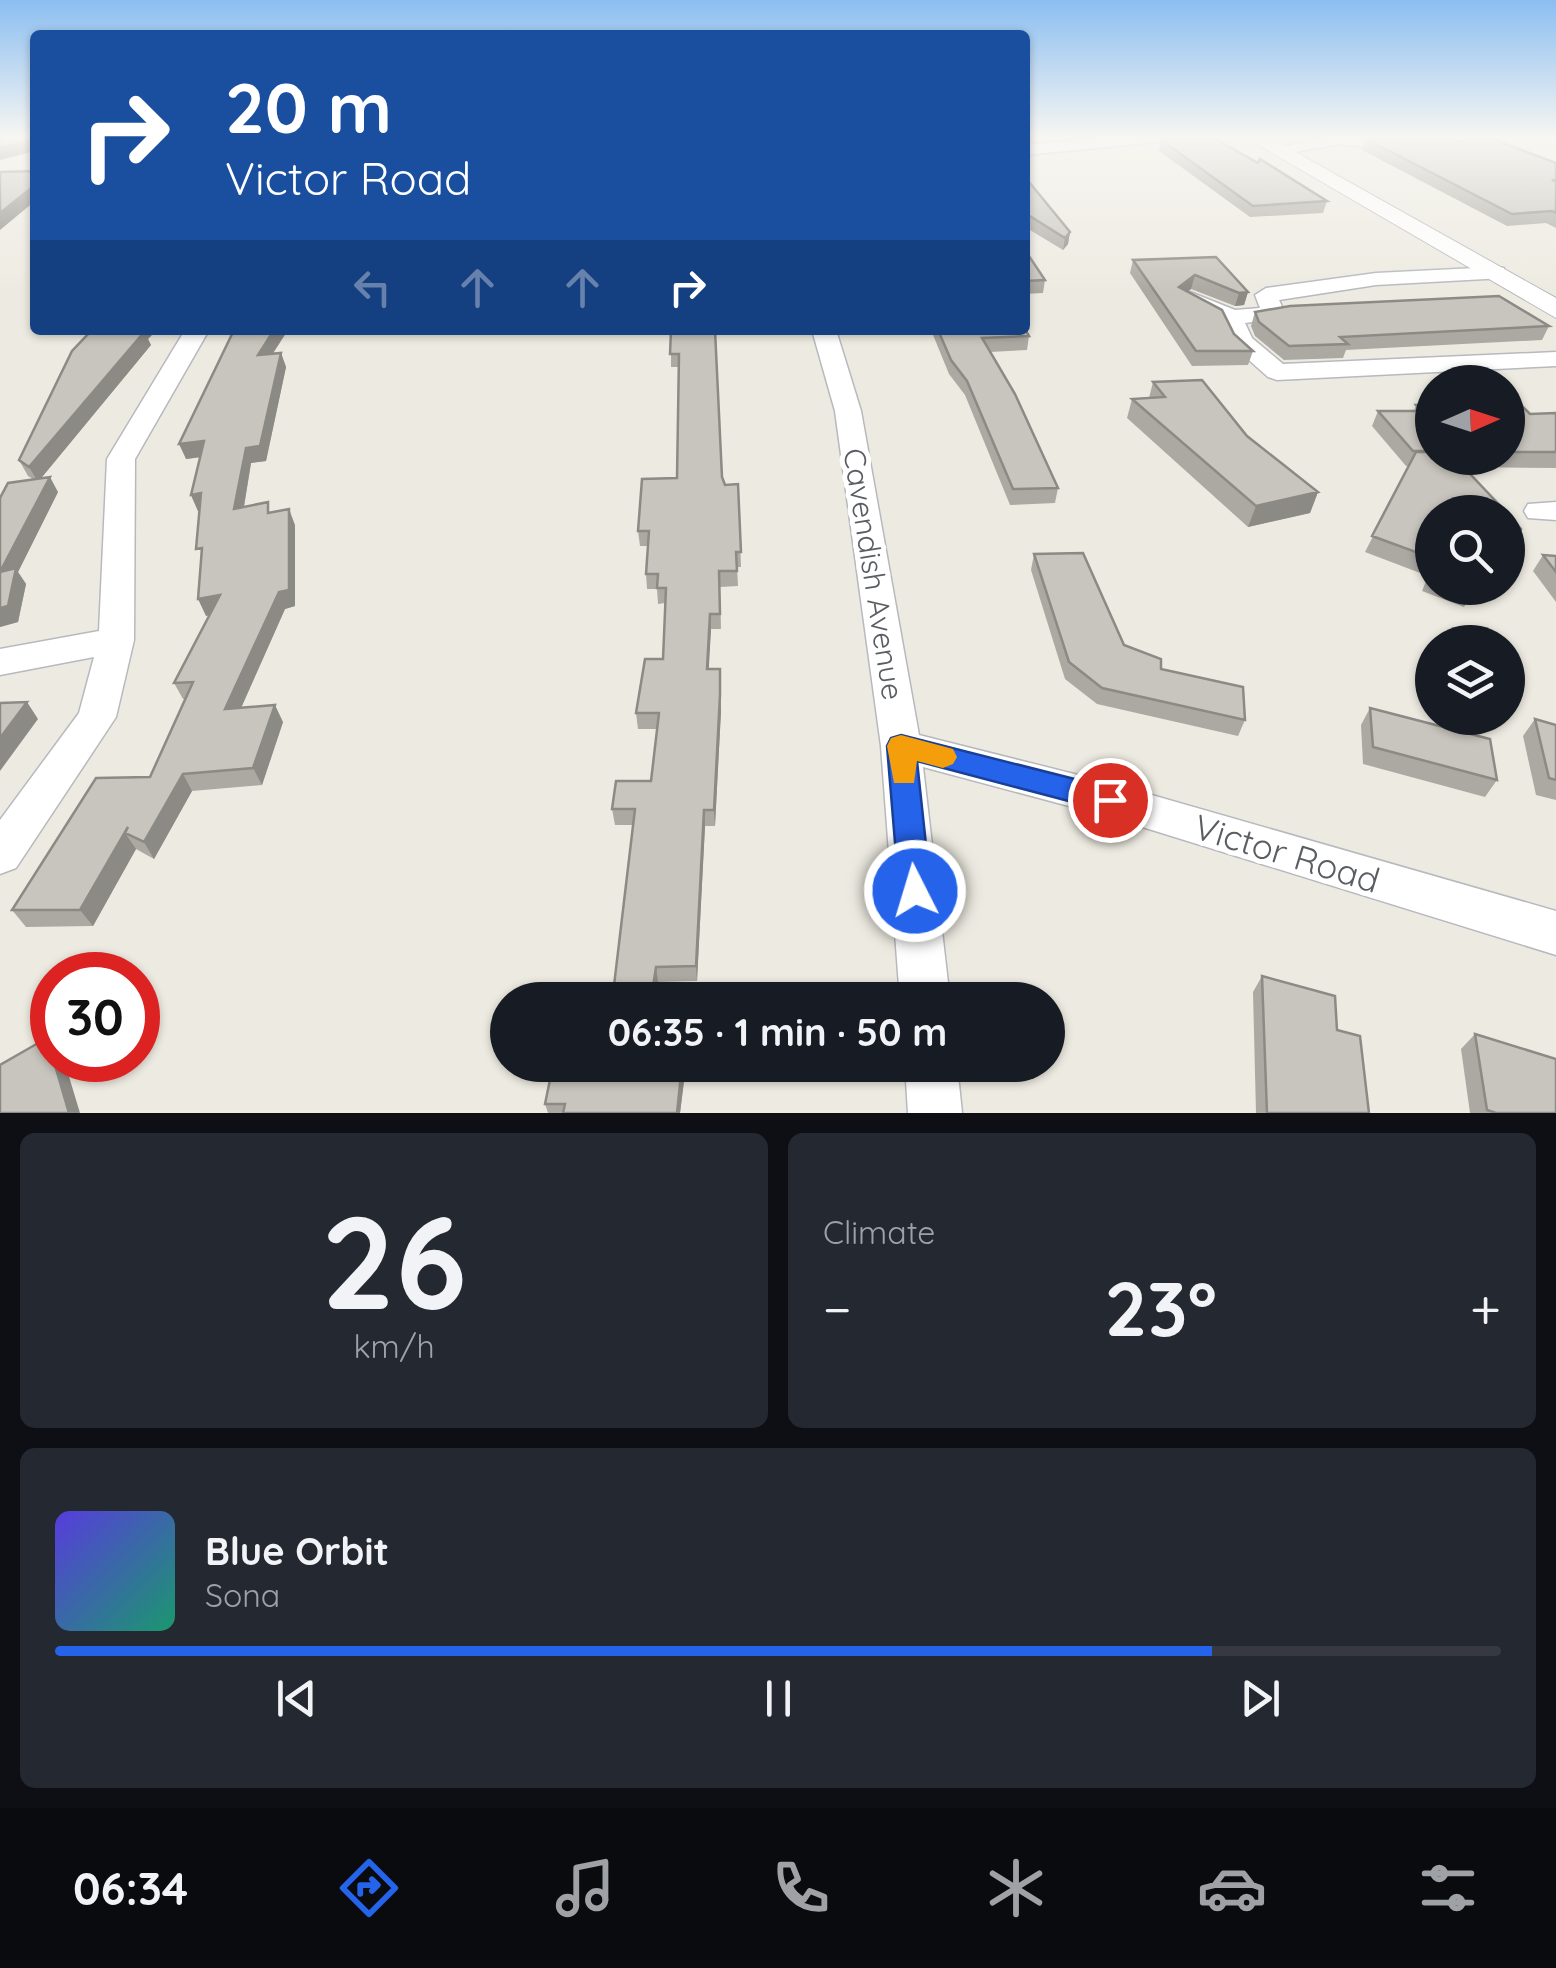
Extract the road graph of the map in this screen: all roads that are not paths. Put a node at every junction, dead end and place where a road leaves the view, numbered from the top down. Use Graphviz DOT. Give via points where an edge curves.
graph roads {
  1 [pos="1346,188"];
  2 [pos="1496,272"];
  3 [pos="1190,299"];
  4 [pos="1556,310"];
  5 [pos="1230,317"];
  6 [pos="194,335"];
  7 [pos="825,335"];
  8 [pos="1556,359"];
  9 [pos="116,640"];
  10 [pos="0,662"];
  11 [pos="901,746"];
  12 [pos="0,855"];
  13 [pos="1556,933"];
  14 [pos="923,982"];
  15 [pos="932,1082"];
  16 [pos="935,1113"];
  1 -- 2 [label="street"];
  2 -- 4 [label="street"];
  2 -- 5 [label="street" via="1266,295 1274,313"];
  3 -- 5 [label="street"];
  5 -- 8 [label="street" via="1242,340 1277,372"];
  6 -- 9 [label="street" via="121,459"];
  7 -- 11 [label="street, Cavendish Avenue" via="848,411"];
  9 -- 10 [label="street"];
  9 -- 12 [label="street" via="97,717"];
  11 -- 13 [label="street, Victor Road" via="1110,800"];
  11 -- 14 [label="street, Cavendish Avenue"];
  15 -- 16 [label="street"];
}
